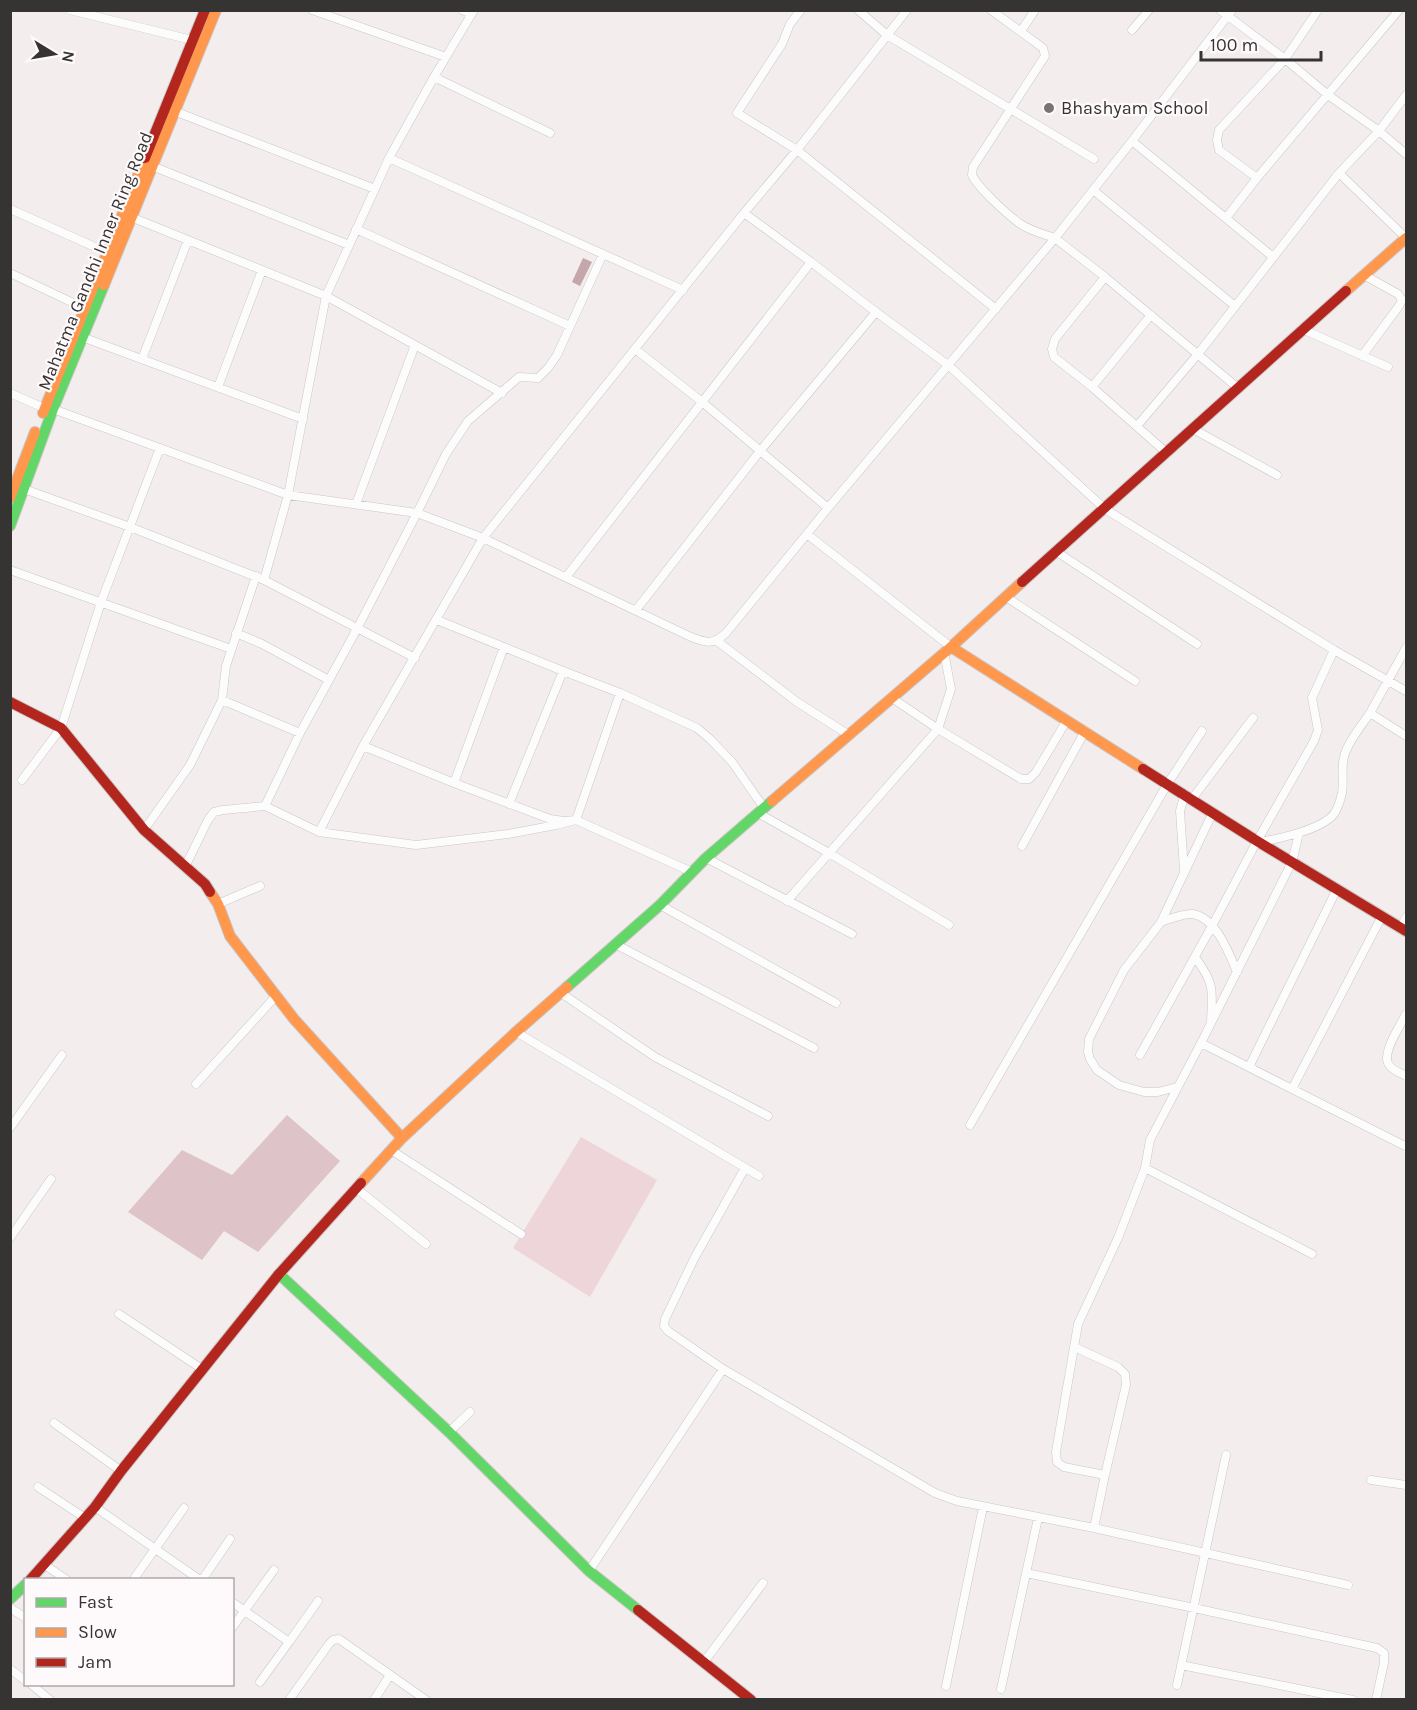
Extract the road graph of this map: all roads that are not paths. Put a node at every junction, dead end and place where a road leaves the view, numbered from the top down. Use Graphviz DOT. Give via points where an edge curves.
graph roads {
  1 [pos="70,10"];
  2 [pos="205,10"];
  3 [pos="216,10"];
  4 [pos="312,10"];
  5 [pos="462,10"];
  6 [pos="801,10"];
  7 [pos="858,10"];
  8 [pos="907,10"];
  9 [pos="991,10"];
  10 [pos="1035,10"];
  11 [pos="1149,10"];
  12 [pos="1318,10"];
  13 [pos="1399,10"];
  14 [pos="83,12"];
  15 [pos="473,12"];
  16 [pos="1226,12"];
  17 [pos="1132,30"];
  18 [pos="1021,31"];
  19 [pos="887,35"];
  20 [pos="192,40"];
  21 [pos="446,57"];
  22 [pos="1284,59"];
  23 [pos="434,77"];
  24 [pos="1328,94"];
  25 [pos="1407,95"];
  26 [pos="1010,108"];
  27 [pos="174,111"];
  28 [pos="1379,131"];
  29 [pos="550,133"];
  30 [pos="1132,141"];
  31 [pos="797,150"];
  32 [pos="1407,154"];
  33 [pos="389,158"];
  34 [pos="1094,159"];
  35 [pos="152,166"];
  36 [pos="1339,173"];
  37 [pos="1257,178"];
  38 [pos="375,189"];
  39 [pos="1093,190"];
  40 [pos="10,209"];
  41 [pos="744,213"];
  42 [pos="130,217"];
  43 [pos="1226,218"];
  44 [pos="356,229"];
  45 [pos="1055,238"];
  46 [pos="1406,238"];
  47 [pos="188,240"];
  48 [pos="349,245"];
  49 [pos="106,252"];
  50 [pos="603,254"];
  51 [pos="1274,257"];
  52 [pos="811,262"];
  53 [pos="262,270"];
  54 [pos="10,273"];
  55 [pos="1364,275"];
  56 [pos="1105,277"];
  57 [pos="683,290"];
  58 [pos="326,296"];
  59 [pos="1234,306"];
  60 [pos="84,308"];
  61 [pos="996,309"];
  62 [pos="876,312"];
  63 [pos="1151,315"];
  64 [pos="570,326"];
  65 [pos="1302,329"];
  66 [pos="82,337"];
  67 [pos="415,345"];
  68 [pos="635,349"];
  69 [pos="1198,354"];
  70 [pos="1362,356"];
  71 [pos="142,359"];
  72 [pos="948,366"];
  73 [pos="1388,367"];
  74 [pos="218,387"];
  75 [pos="1092,387"];
  76 [pos="1238,388"];
  77 [pos="10,393"];
  78 [pos="502,393"];
  79 [pos="701,401"];
  80 [pos="49,408"];
  81 [pos="303,419"];
  82 [pos="1137,426"];
  83 [pos="1193,429"];
  84 [pos="160,448"];
  85 [pos="760,451"];
  86 [pos="1167,453"];
  87 [pos="1277,474"];
  88 [pos="24,489"];
  89 [pos="288,495"];
  90 [pos="10,498"];
  91 [pos="356,504"];
  92 [pos="828,508"];
  93 [pos="1105,508"];
  94 [pos="417,513"];
  95 [pos="10,526"];
  96 [pos="130,527"];
  97 [pos="807,534"];
  98 [pos="483,538"];
  99 [pos="1057,552"];
  100 [pos="10,570"];
  101 [pos="566,577"];
  102 [pos="260,578"];
  103 [pos="1006,597"];
  104 [pos="101,602"];
  105 [pos="636,610"];
  106 [pos="437,620"];
  107 [pos="358,627"];
  108 [pos="236,633"];
  109 [pos="717,641"];
  110 [pos="1197,644"];
  111 [pos="504,647"];
  112 [pos="1407,648"];
  113 [pos="231,649"];
  114 [pos="948,650"];
  115 [pos="1334,650"];
  116 [pos="415,658"];
  117 [pos="563,671"];
  118 [pos="329,680"];
  119 [pos="1135,681"];
  120 [pos="1387,681"];
  121 [pos="1407,691"];
  122 [pos="620,693"];
  123 [pos="892,698"];
  124 [pos="222,700"];
  125 [pos="10,702"];
  126 [pos="1370,713"];
  127 [pos="1253,718"];
  128 [pos="1067,720"];
  129 [pos="61,728"];
  130 [pos="938,729"];
  131 [pos="1085,731"];
  132 [pos="1202,731"];
  133 [pos="300,733"];
  134 [pos="849,735"];
  135 [pos="1407,736"];
  136 [pos="363,746"];
  137 [pos="22,780"];
  138 [pos="454,783"];
  139 [pos="1168,783"];
  140 [pos="1189,797"];
  141 [pos="509,804"];
  142 [pos="265,806"];
  143 [pos="761,810"];
  144 [pos="1213,812"];
  145 [pos="576,820"];
  146 [pos="144,831"];
  147 [pos="319,832"];
  148 [pos="1299,833"];
  149 [pos="1259,841"];
  150 [pos="1022,846"];
  151 [pos="829,853"];
  152 [pos="706,858"];
  153 [pos="1293,862"];
  154 [pos="185,867"];
  155 [pos="692,872"];
  156 [pos="1184,873"];
  157 [pos="260,886"];
  158 [pos="1337,889"];
  159 [pos="787,901"];
  160 [pos="218,904"];
  161 [pos="660,905"];
  162 [pos="1382,916"];
  163 [pos="1407,917"];
  164 [pos="1161,922"];
  165 [pos="949,925"];
  166 [pos="1212,926"];
  167 [pos="1404,929"];
  168 [pos="852,934"];
  169 [pos="617,945"];
  170 [pos="1195,957"];
  171 [pos="1237,972"];
  172 [pos="561,993"];
  173 [pos="276,996"];
  174 [pos="836,1003"];
  175 [pos="1407,1014"];
  176 [pos="1211,1024"];
  177 [pos="516,1032"];
  178 [pos="1201,1043"];
  179 [pos="814,1048"];
  180 [pos="62,1055"];
  181 [pos="1140,1055"];
  182 [pos="1248,1067"];
  183 [pos="1407,1076"];
  184 [pos="196,1084"];
  185 [pos="1177,1087"];
  186 [pos="1292,1089"];
  187 [pos="768,1116"];
  188 [pos="970,1125"];
  189 [pos="10,1128"];
  190 [pos="402,1138"];
  191 [pos="1405,1146"];
  192 [pos="391,1150"];
  193 [pos="745,1168"];
  194 [pos="1145,1168"];
  195 [pos="759,1176"];
  196 [pos="51,1179"];
  197 [pos="357,1189"];
  198 [pos="521,1234"];
  199 [pos="10,1238"];
  200 [pos="426,1244"];
  201 [pos="1312,1254"];
  202 [pos="279,1274"];
  203 [pos="119,1314"];
  204 [pos="1074,1347"];
  205 [pos="202,1369"];
  206 [pos="723,1369"];
  207 [pos="470,1412"];
  208 [pos="54,1423"];
  209 [pos="449,1432"];
  210 [pos="1226,1455"];
  211 [pos="121,1471"];
  212 [pos="1105,1475"];
  213 [pos="1371,1480"];
  214 [pos="1407,1485"];
  215 [pos="38,1487"];
  216 [pos="95,1507"];
  217 [pos="983,1507"];
  218 [pos="184,1508"];
  219 [pos="85,1518"];
  220 [pos="1038,1518"];
  221 [pos="1094,1528"];
  222 [pos="230,1539"];
  223 [pos="155,1548"];
  224 [pos="1204,1554"];
  225 [pos="45,1565"];
  226 [pos="274,1570"];
  227 [pos="590,1570"];
  228 [pos="1026,1573"];
  229 [pos="32,1578"];
  230 [pos="64,1578"];
  231 [pos="134,1578"];
  232 [pos="198,1578"];
  233 [pos="202,1578"];
  234 [pos="763,1583"];
  235 [pos="1348,1585"];
  236 [pos="24,1586"];
  237 [pos="10,1599"];
  238 [pos="318,1601"];
  239 [pos="234,1603"];
  240 [pos="10,1608"];
  241 [pos="1194,1608"];
  242 [pos="245,1611"];
  243 [pos="24,1617"];
  244 [pos="234,1625"];
  245 [pos="289,1641"];
  246 [pos="704,1662"];
  247 [pos="1181,1665"];
  248 [pos="10,1669"];
  249 [pos="390,1675"];
  250 [pos="24,1680"];
  251 [pos="260,1682"];
  252 [pos="1177,1684"];
  253 [pos="33,1686"];
  254 [pos="946,1686"];
  255 [pos="1001,1689"];
  256 [pos="50,1700"];
  257 [pos="289,1700"];
  258 [pos="374,1700"];
  259 [pos="426,1700"];
  260 [pos="751,1700"];
  261 [pos="1353,1700"];
  262 [pos="1376,1700"];
  1 -- 14 [label="street"];
  2 -- 20 [label="street, Mahatma Gandhi Inner Ring Road"];
  3 -- 27 [label="street, Mahatma Gandhi Inner Ring Road"];
  4 -- 21 [label="street"];
  5 -- 15 [label="street"];
  6 -- 31 [label="street" via="737,113"];
  7 -- 19 [label="street"];
  8 -- 19 [label="street"];
  9 -- 18 [label="street"];
  10 -- 18 [label="street"];
  11 -- 17 [label="street"];
  12 -- 22 [label="street"];
  13 -- 24 [label="street"];
  14 -- 20 [label="street"];
  15 -- 21 [label="street"];
  16 -- 22 [label="street"];
  16 -- 30 [label="street"];
  18 -- 26 [label="street" via="1043,48 1045,56"];
  19 -- 26 [label="street"];
  19 -- 31 [label="street"];
  20 -- 49 [label="street, Mahatma Gandhi Inner Ring Road"];
  21 -- 23 [label="street"];
  22 -- 24 [label="street"];
  22 -- 37 [label="street" via="1219,130 1219,150"];
  23 -- 29 [label="street"];
  23 -- 33 [label="street"];
  24 -- 28 [label="street"];
  24 -- 37 [label="street"];
  25 -- 28 [label="street"];
  26 -- 34 [label="street"];
  26 -- 45 [label="street" via="973,167 972,175 1019,223"];
  27 -- 35 [label="street, Mahatma Gandhi Inner Ring Road"];
  27 -- 38 [label="street"];
  28 -- 32 [label="street"];
  28 -- 36 [label="street"];
  30 -- 39 [label="street"];
  30 -- 43 [label="street"];
  31 -- 41 [label="street"];
  31 -- 61 [label="street"];
  33 -- 38 [label="street"];
  33 -- 50 [label="street"];
  35 -- 42 [label="street, Mahatma Gandhi Inner Ring Road"];
  35 -- 48 [label="street"];
  36 -- 46 [label="street"];
  36 -- 51 [label="street"];
  37 -- 43 [label="street"];
  38 -- 44 [label="street"];
  39 -- 45 [label="street"];
  39 -- 59 [label="street"];
  40 -- 49 [label="street"];
  41 -- 52 [label="street"];
  41 -- 57 [label="street"];
  42 -- 47 [label="street"];
  42 -- 66 [label="street, Mahatma Gandhi Inner Ring Road"];
  43 -- 51 [label="street"];
  44 -- 48 [label="street"];
  44 -- 64 [label="street"];
  45 -- 56 [label="street"];
  45 -- 61 [label="street"];
  46 -- 55 [label="street"];
  47 -- 53 [label="street"];
  47 -- 71 [label="street"];
  48 -- 58 [label="street"];
  49 -- 60 [label="street, Mahatma Gandhi Inner Ring Road"];
  50 -- 57 [label="street"];
  50 -- 64 [label="street"];
  51 -- 59 [label="street"];
  52 -- 62 [label="street"];
  52 -- 79 [label="street"];
  53 -- 58 [label="street"];
  53 -- 74 [label="street"];
  54 -- 60 [label="street"];
  55 -- 65 [label="street"];
  55 -- 70 [label="street" via="1402,300"];
  56 -- 63 [label="street"];
  56 -- 75 [label="street" via="1055,339 1052,349 1054,357"];
  57 -- 68 [label="street"];
  58 -- 67 [label="street"];
  58 -- 81 [label="street"];
  59 -- 69 [label="street"];
  60 -- 80 [label="street, Mahatma Gandhi Inner Ring Road"];
  61 -- 72 [label="street"];
  62 -- 72 [label="street"];
  62 -- 85 [label="street"];
  63 -- 69 [label="street"];
  63 -- 75 [label="street"];
  64 -- 78 [label="street" via="557,355 538,378 519,377"];
  65 -- 70 [label="street"];
  65 -- 76 [label="street"];
  66 -- 71 [label="street"];
  66 -- 80 [label="street, Mahatma Gandhi Inner Ring Road"];
  67 -- 78 [label="street"];
  67 -- 91 [label="street"];
  68 -- 79 [label="street"];
  68 -- 98 [label="street"];
  69 -- 76 [label="street"];
  69 -- 82 [label="street"];
  70 -- 73 [label="street"];
  71 -- 74 [label="street"];
  72 -- 92 [label="street"];
  72 -- 93 [label="street"];
  74 -- 81 [label="street"];
  75 -- 82 [label="street"];
  76 -- 83 [label="street"];
  77 -- 80 [label="street"];
  78 -- 94 [label="street" via="460,431"];
  79 -- 85 [label="street"];
  79 -- 101 [label="street"];
  80 -- 84 [label="street"];
  80 -- 88 [label="street, Mahatma Gandhi Inner Ring Road"];
  80 -- 90 [label="street, Mahatma Gandhi Inner Ring Road"];
  81 -- 89 [label="street"];
  82 -- 86 [label="street"];
  83 -- 86 [label="street"];
  83 -- 87 [label="street"];
  84 -- 89 [label="street"];
  84 -- 96 [label="street"];
  85 -- 92 [label="street"];
  85 -- 105 [label="street"];
  86 -- 93 [label="street"];
  88 -- 95 [label="street, Mahatma Gandhi Inner Ring Road"];
  88 -- 96 [label="street"];
  89 -- 91 [label="street"];
  89 -- 102 [label="street"];
  91 -- 94 [label="street"];
  92 -- 97 [label="street"];
  93 -- 99 [label="street"];
  93 -- 115 [label="street"];
  94 -- 98 [label="street"];
  94 -- 107 [label="street"];
  96 -- 102 [label="street"];
  96 -- 104 [label="street"];
  97 -- 109 [label="street"];
  97 -- 114 [label="street"];
  98 -- 101 [label="street"];
  98 -- 106 [label="street"];
  99 -- 103 [label="street"];
  99 -- 110 [label="street"];
  100 -- 104 [label="street"];
  101 -- 105 [label="street"];
  102 -- 107 [label="street"];
  102 -- 108 [label="street"];
  103 -- 114 [label="street"];
  103 -- 119 [label="street"];
  104 -- 113 [label="street"];
  104 -- 129 [label="street"];
  105 -- 109 [label="street" via="704,642"];
  106 -- 111 [label="street"];
  106 -- 116 [label="street"];
  107 -- 116 [label="street"];
  107 -- 118 [label="street"];
  108 -- 113 [label="street"];
  108 -- 118 [label="street"];
  109 -- 134 [label="street" via="797,702"];
  111 -- 117 [label="street"];
  111 -- 138 [label="street"];
  112 -- 120 [label="street"];
  113 -- 124 [label="street"];
  114 -- 123 [label="street"];
  114 -- 128 [label="street"];
  114 -- 130 [label="street" via="951,689"];
  115 -- 120 [label="street"];
  115 -- 149 [label="street" via="1312,698 1317,736"];
  116 -- 136 [label="street"];
  117 -- 122 [label="street"];
  117 -- 141 [label="street"];
  118 -- 133 [label="street"];
  120 -- 121 [label="street"];
  120 -- 126 [label="street"];
  122 -- 143 [label="street" via="697,728 732,762"];
  122 -- 145 [label="street"];
  123 -- 130 [label="street"];
  123 -- 134 [label="street"];
  124 -- 133 [label="street"];
  124 -- 146 [label="street" via="190,765"];
  125 -- 129 [label="street"];
  126 -- 135 [label="street"];
  126 -- 148 [label="street" via="1345,753 1341,795 1334,814"];
  127 -- 140 [label="street"];
  128 -- 130 [label="street" via="1029,779 1021,779"];
  128 -- 131 [label="street"];
  129 -- 137 [label="street"];
  129 -- 146 [label="street"];
  130 -- 151 [label="street"];
  131 -- 139 [label="street"];
  131 -- 150 [label="street"];
  132 -- 139 [label="street"];
  133 -- 142 [label="street"];
  134 -- 143 [label="street"];
  136 -- 138 [label="street"];
  136 -- 147 [label="street"];
  138 -- 141 [label="street"];
  139 -- 140 [label="street"];
  139 -- 188 [label="street"];
  140 -- 144 [label="street"];
  140 -- 156 [label="street" via="1180,811"];
  141 -- 145 [label="street" via="550,819"];
  142 -- 147 [label="street"];
  142 -- 154 [label="street" via="214,812"];
  143 -- 151 [label="street"];
  143 -- 152 [label="street"];
  144 -- 149 [label="street"];
  144 -- 156 [label="street"];
  145 -- 147 [label="street" via="508,834 416,845"];
  145 -- 155 [label="street"];
  146 -- 154 [label="street"];
  148 -- 149 [label="street"];
  148 -- 153 [label="street"];
  149 -- 153 [label="street"];
  149 -- 166 [label="street"];
  151 -- 159 [label="street"];
  151 -- 165 [label="street"];
  152 -- 155 [label="street"];
  152 -- 159 [label="street"];
  153 -- 158 [label="street"];
  153 -- 171 [label="street"];
  154 -- 160 [label="street" via="205,884"];
  155 -- 161 [label="street"];
  156 -- 164 [label="street"];
  157 -- 160 [label="street"];
  158 -- 162 [label="street"];
  158 -- 182 [label="street"];
  159 -- 168 [label="street"];
  160 -- 173 [label="street" via="230,936"];
  161 -- 169 [label="street"];
  161 -- 174 [label="street"];
  162 -- 167 [label="street"];
  162 -- 186 [label="street"];
  163 -- 167 [label="street"];
  164 -- 166 [label="street" via="1193,914"];
  164 -- 185 [label="street" via="1124,970 1095,1025 1088,1052 1097,1070 1119,1085 1144,1092"];
  166 -- 170 [label="street"];
  166 -- 171 [label="street"];
  169 -- 172 [label="street"];
  169 -- 179 [label="street"];
  170 -- 176 [label="street" via="1212,987"];
  170 -- 181 [label="street"];
  171 -- 176 [label="street"];
  172 -- 177 [label="street"];
  172 -- 187 [label="street" via="655,1057"];
  173 -- 184 [label="street"];
  173 -- 190 [label="street"];
  175 -- 183 [label="street" via="1387,1052 1388,1065"];
  176 -- 178 [label="street"];
  177 -- 190 [label="street"];
  177 -- 193 [label="street"];
  178 -- 182 [label="street"];
  178 -- 185 [label="street"];
  180 -- 189 [label="street"];
  182 -- 186 [label="street"];
  185 -- 194 [label="street" via="1150,1140"];
  186 -- 191 [label="street"];
  190 -- 192 [label="street"];
  192 -- 197 [label="street"];
  192 -- 198 [label="street"];
  193 -- 195 [label="street"];
  193 -- 206 [label="street" via="664,1319 668,1331"];
  194 -- 201 [label="street"];
  194 -- 204 [label="street" via="1118,1238 1077,1324"];
  196 -- 199 [label="street"];
  197 -- 200 [label="street"];
  197 -- 202 [label="street"];
  202 -- 205 [label="street"];
  202 -- 209 [label="street"];
  203 -- 205 [label="street"];
  204 -- 212 [label="street" via="1125,1374 1126,1385"];
  204 -- 212 [label="street" via="1057,1462"];
  205 -- 211 [label="street"];
  206 -- 217 [label="street" via="935,1492"];
  206 -- 227 [label="street"];
  207 -- 209 [label="street"];
  208 -- 211 [label="street"];
  209 -- 227 [label="street"];
  210 -- 224 [label="street"];
  211 -- 216 [label="street"];
  212 -- 221 [label="street"];
  213 -- 214 [label="street"];
  215 -- 219 [label="street"];
  216 -- 219 [label="street"];
  216 -- 223 [label="street"];
  217 -- 220 [label="street"];
  217 -- 254 [label="street"];
  218 -- 223 [label="street"];
  219 -- 225 [label="street"];
  220 -- 221 [label="street"];
  220 -- 228 [label="street"];
  221 -- 224 [label="street"];
  222 -- 233 [label="street"];
  223 -- 231 [label="street"];
  223 -- 232 [label="street"];
  224 -- 235 [label="street"];
  224 -- 241 [label="street"];
  225 -- 229 [label="street"];
  225 -- 230 [label="street"];
  226 -- 242 [label="street"];
  227 -- 246 [label="street"];
  228 -- 241 [label="street"];
  228 -- 255 [label="street"];
  234 -- 246 [label="street"];
  236 -- 237 [label="street"];
  238 -- 245 [label="street"];
  239 -- 242 [label="street"];
  240 -- 243 [label="street"];
  241 -- 247 [label="street"];
  241 -- 262 [label="street" via="1381,1650 1384,1663"];
  242 -- 244 [label="street"];
  242 -- 245 [label="street"];
  245 -- 251 [label="street"];
  246 -- 260 [label="street"];
  247 -- 252 [label="street"];
  247 -- 261 [label="street"];
  248 -- 250 [label="street"];
  249 -- 257 [label="street" via="346,1643 333,1640"];
  249 -- 258 [label="street"];
  249 -- 259 [label="street"];
  253 -- 256 [label="street"];
}
